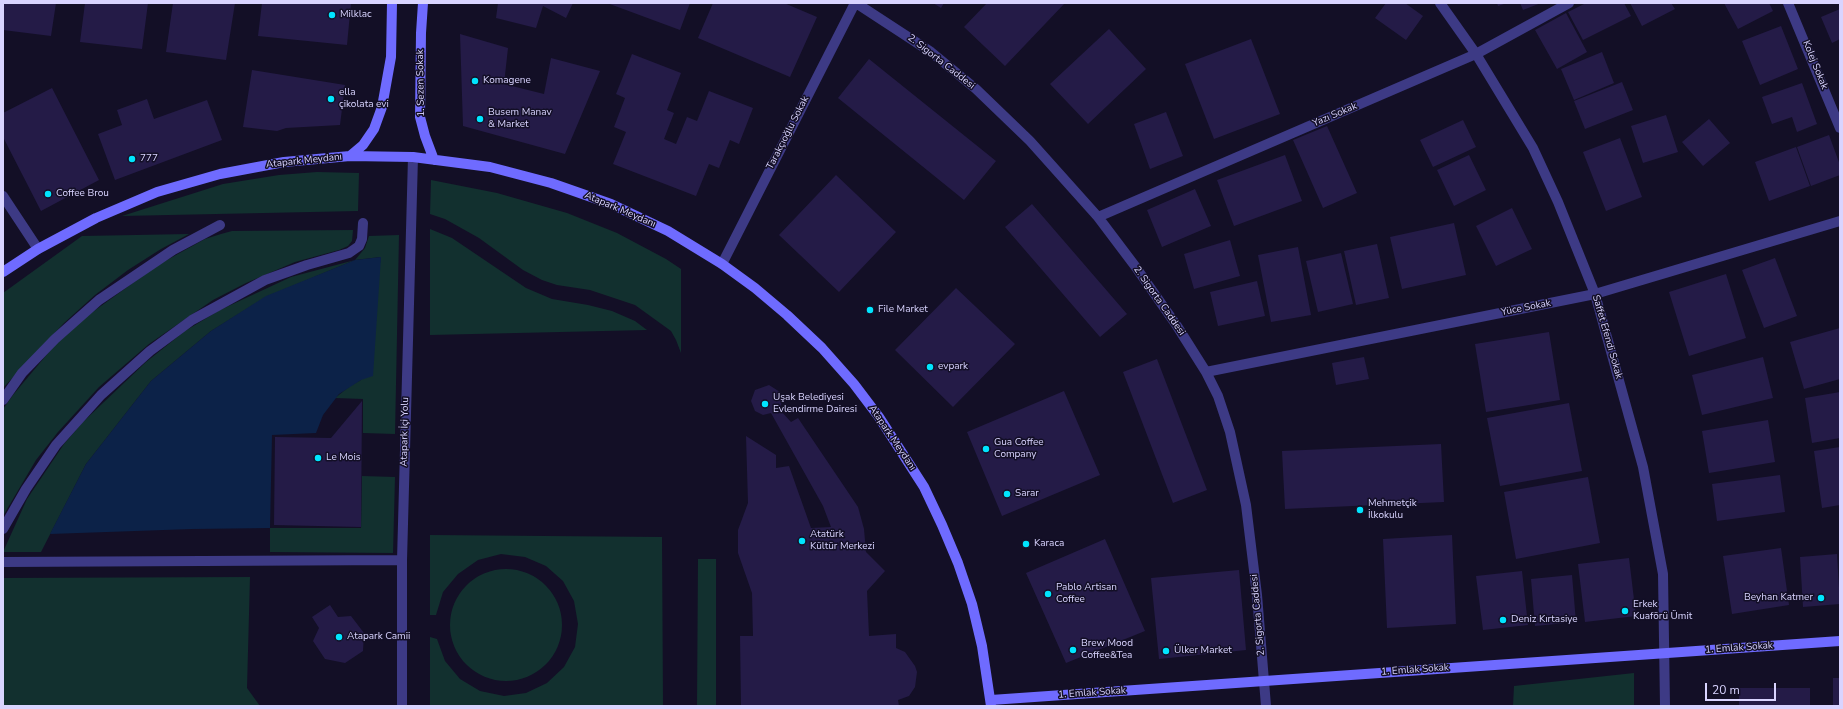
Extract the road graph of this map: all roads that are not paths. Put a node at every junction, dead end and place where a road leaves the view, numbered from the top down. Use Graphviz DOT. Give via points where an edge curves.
graph roads {
  1 [pos="392,3"];
  2 [pos="424,3"];
  3 [pos="856,3"];
  4 [pos="1440,3"];
  5 [pos="1569,3"];
  6 [pos="1788,3"];
  7 [pos="1476,54"];
  8 [pos="1840,128"];
  9 [pos="350,156"];
  10 [pos="413,157"];
  11 [pos="434,160"];
  12 [pos="3,196"];
  13 [pos="1098,218"];
  14 [pos="1840,221"];
  15 [pos="363,223"];
  16 [pos="220,224"];
  17 [pos="38,249"];
  18 [pos="722,264"];
  19 [pos="3,272"];
  20 [pos="1595,294"];
  21 [pos="1206,372"];
  22 [pos="3,400"];
  23 [pos="3,529"];
  24 [pos="402,560"];
  25 [pos="3,562"];
  26 [pos="1840,641"];
  27 [pos="1663,653"];
  28 [pos="1264,681"];
  29 [pos="991,703"];
  30 [pos="402,706"];
  31 [pos="1266,706"];
  32 [pos="1665,706"];
  1 -- 9 [label="main road" via="391,57 382,107 374,129 364,145"];
  2 -- 11 [label="main road, 1. Sezen Sokak" via="420,117"];
  3 -- 13 [label="street, 2. Sigorta Caddesi" via="931,52 976,89 1030,141"];
  3 -- 18 [label="street, Tarakçıoğlu Sokak"];
  4 -- 7 [label="street, Saffet Efendi Sokak"];
  5 -- 7 [label="street, Yazı Sokak"];
  6 -- 8 [label="street, Kolej Sokak"];
  7 -- 13 [label="street, Yazı Sokak"];
  7 -- 20 [label="street, Saffet Efendi Sokak" via="1533,148"];
  9 -- 10 [label="main road, Atapark Meydanı"];
  9 -- 17 [label="main road, Atapark Meydanı" via="284,162 212,176 156,192 96,218"];
  10 -- 11 [label="main road, Atapark Meydanı"];
  10 -- 24 [label="street, Atapark İçi Yolu"];
  11 -- 18 [label="main road, Atapark Meydanı" via="497,169 551,183 610,204 668,231"];
  12 -- 17 [label="street"];
  13 -- 21 [label="street, 2. Sigorta Caddesi" via="1173,320"];
  14 -- 20 [label="street, Yüce Sokak"];
  15 -- 23 [label="street" via="360,246 349,253 265,280 192,320 150,351 101,395 56,445"];
  16 -- 22 [label="street" via="173,250 99,300 22,373"];
  17 -- 19 [label="main road, Atapark Meydanı"];
  18 -- 29 [label="main road, Atapark Meydanı" via="787,315 822,348 854,384 902,451 924,487 958,563 972,604 982,646"];
  20 -- 21 [label="street, Yüce Sokak"];
  20 -- 27 [label="street, Saffet Efendi Sokak" via="1643,467 1663,574"];
  21 -- 28 [label="street, 2. Sigorta Caddesi" via="1218,396 1230,432 1246,504"];
  24 -- 25 [label="street"];
  24 -- 30 [label="street, Atapark İçi Yolu"];
  26 -- 27 [label="main road, 1. Emlak Sokak"];
  27 -- 28 [label="main road, 1. Emlak Sokak"];
  27 -- 32 [label="street, Saffet Efendi Sokak"];
  28 -- 29 [label="main road, 1. Emlak Sokak"];
  28 -- 31 [label="street, 2. Sigorta Caddesi"];
}
